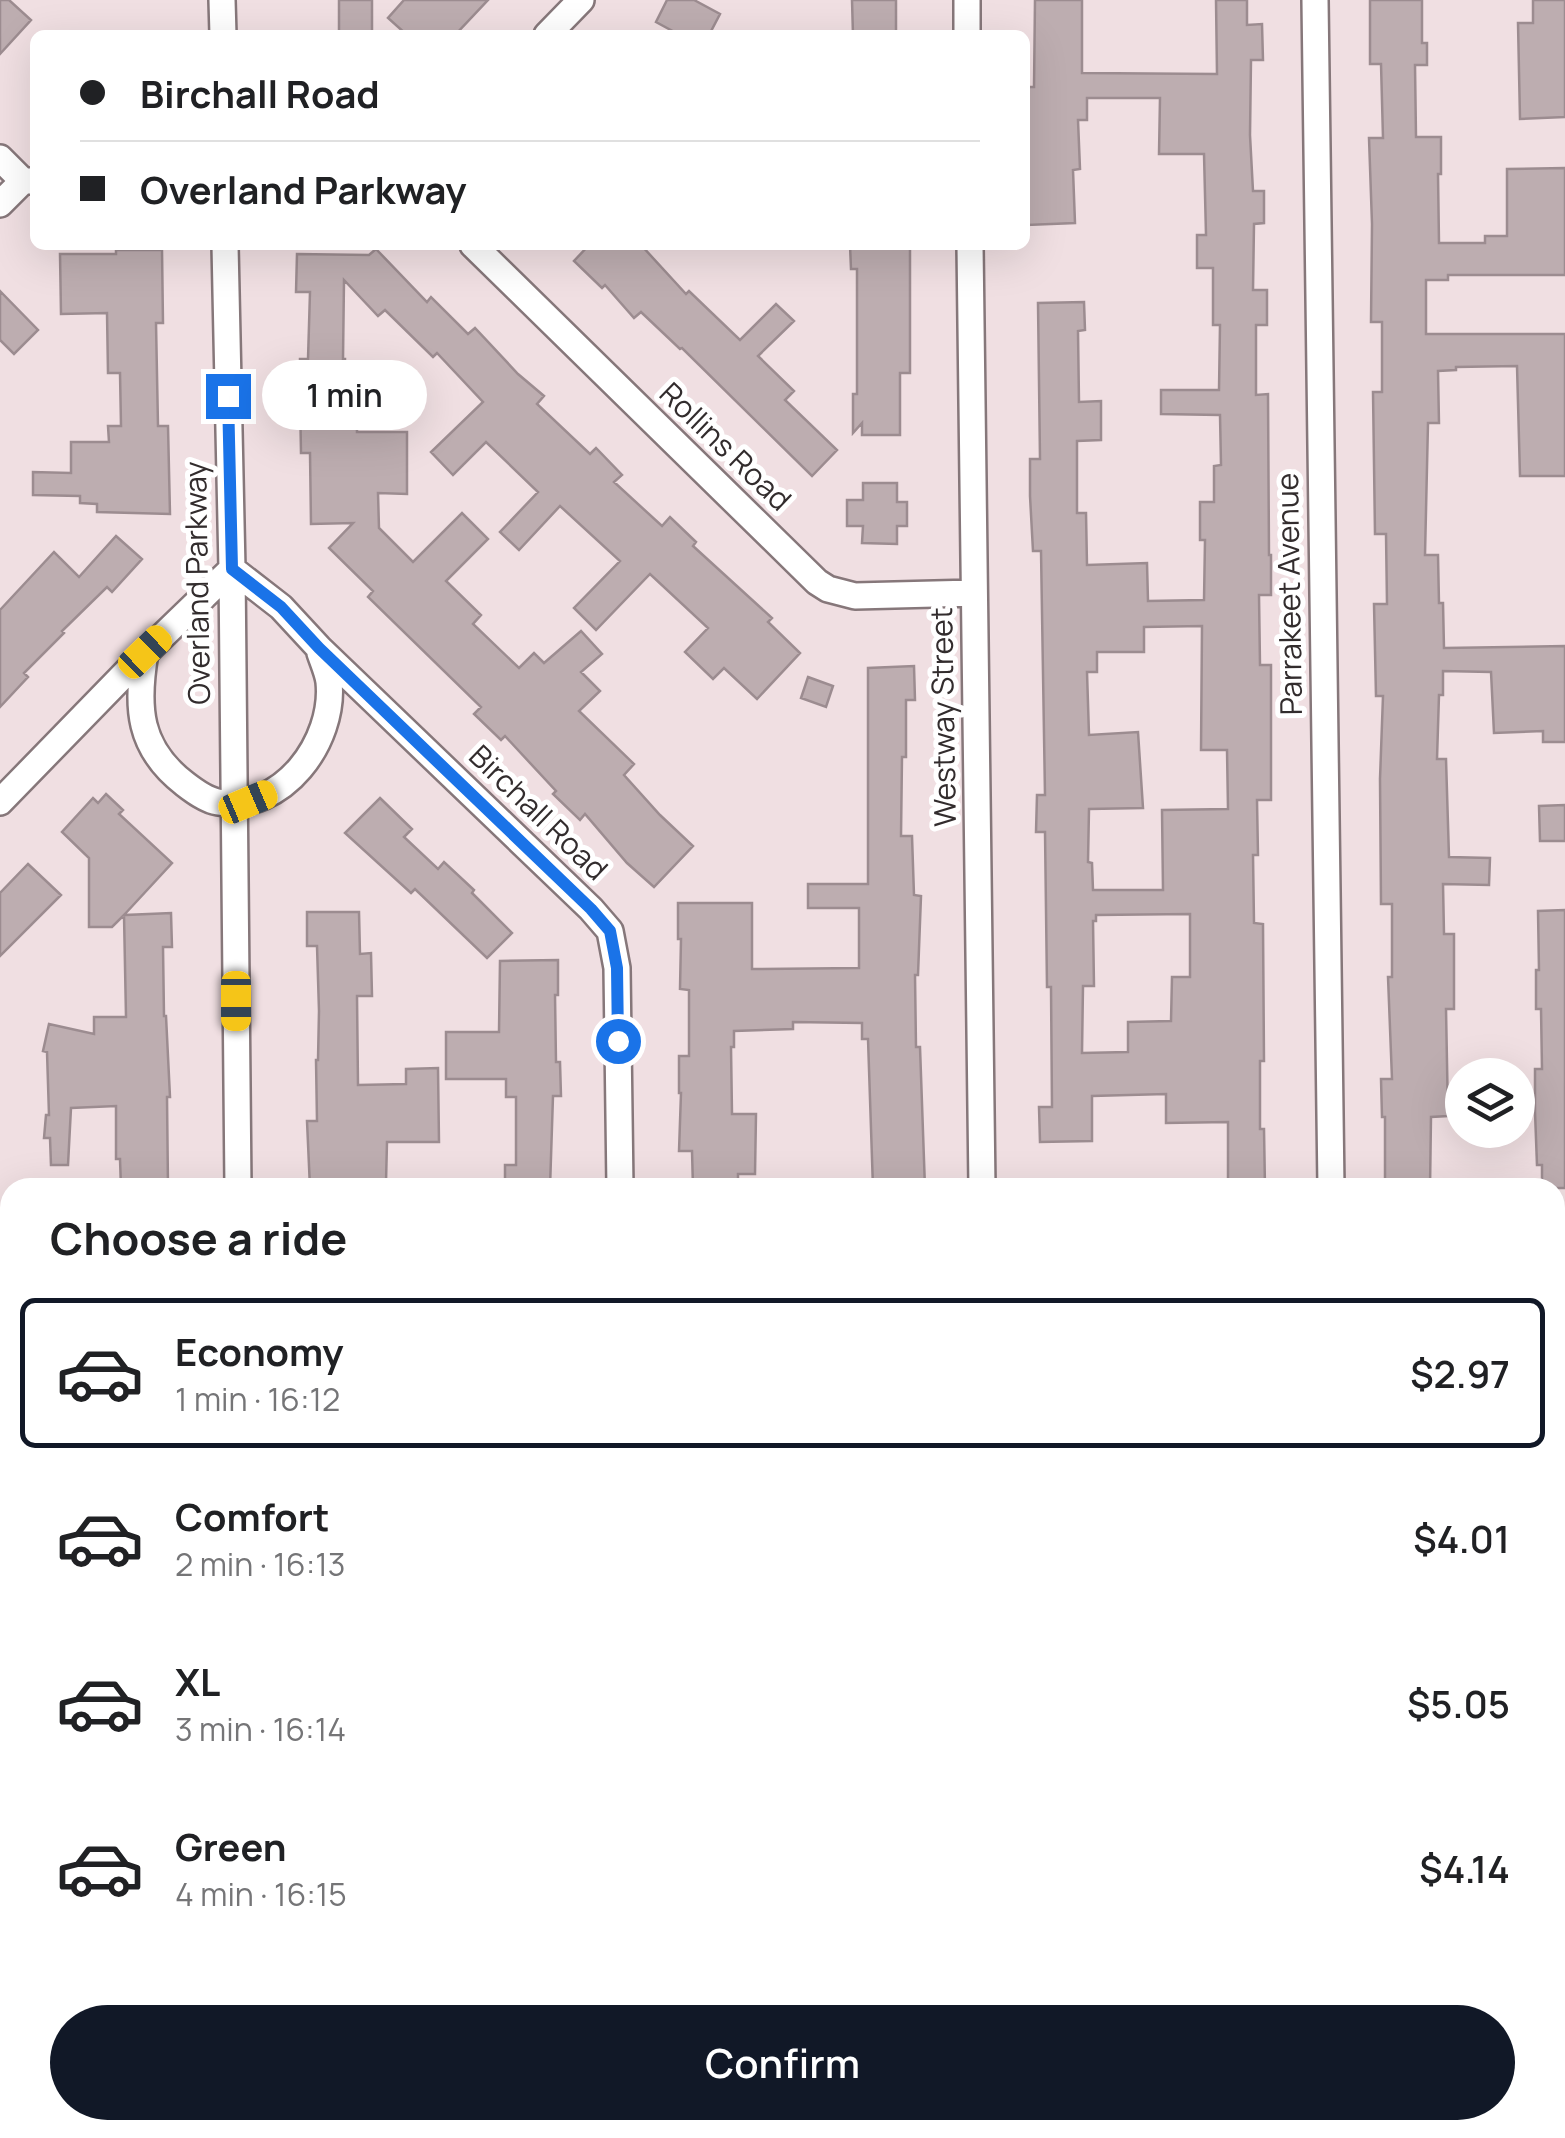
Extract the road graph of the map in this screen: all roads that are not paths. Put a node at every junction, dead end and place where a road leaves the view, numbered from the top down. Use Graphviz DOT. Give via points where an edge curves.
graph roads {
  1 [pos="222,0"];
  2 [pos="580,0"];
  3 [pos="966,0"];
  4 [pos="1314,0"];
  5 [pos="222,30"];
  6 [pos="552,30"];
  7 [pos="967,30"];
  8 [pos="0,158"];
  9 [pos="29,181"];
  10 [pos="0,204"];
  11 [pos="226,250"];
  12 [pos="478,250"];
  13 [pos="970,250"];
  14 [pos="232,569"];
  15 [pos="974,593"];
  16 [pos="319,648"];
  17 [pos="145,652"];
  18 [pos="233,801"];
  19 [pos="0,802"];
  20 [pos="238,1178"];
  21 [pos="620,1178"];
  22 [pos="982,1178"];
  23 [pos="1331,1178"];
  1 -- 5 [label="street"];
  2 -- 6 [label="street"];
  3 -- 7 [label="street"];
  4 -- 23 [label="street, Parrakeet Avenue"];
  8 -- 9 [label="street"];
  9 -- 10 [label="street"];
  11 -- 14 [label="street, Overland Parkway"];
  12 -- 15 [label="street, Rollins Road" via="817,582 855,596"];
  13 -- 15 [label="street, Westway Street"];
  14 -- 16 [label="street, Birchall Road"];
  14 -- 17 [label="street"];
  14 -- 18 [label="street, Overland Parkway"];
  15 -- 22 [label="street, Westway Street"];
  16 -- 18 [label="street" via="330,681 318,742 301,769 274,790"];
  16 -- 21 [label="street, Birchall Road" via="610,931 617,968"];
  17 -- 18 [label="street, Overland Parkway" via="140,704 153,752 197,793"];
  17 -- 19 [label="street"];
  18 -- 20 [label="street, Overland Parkway"];
}
